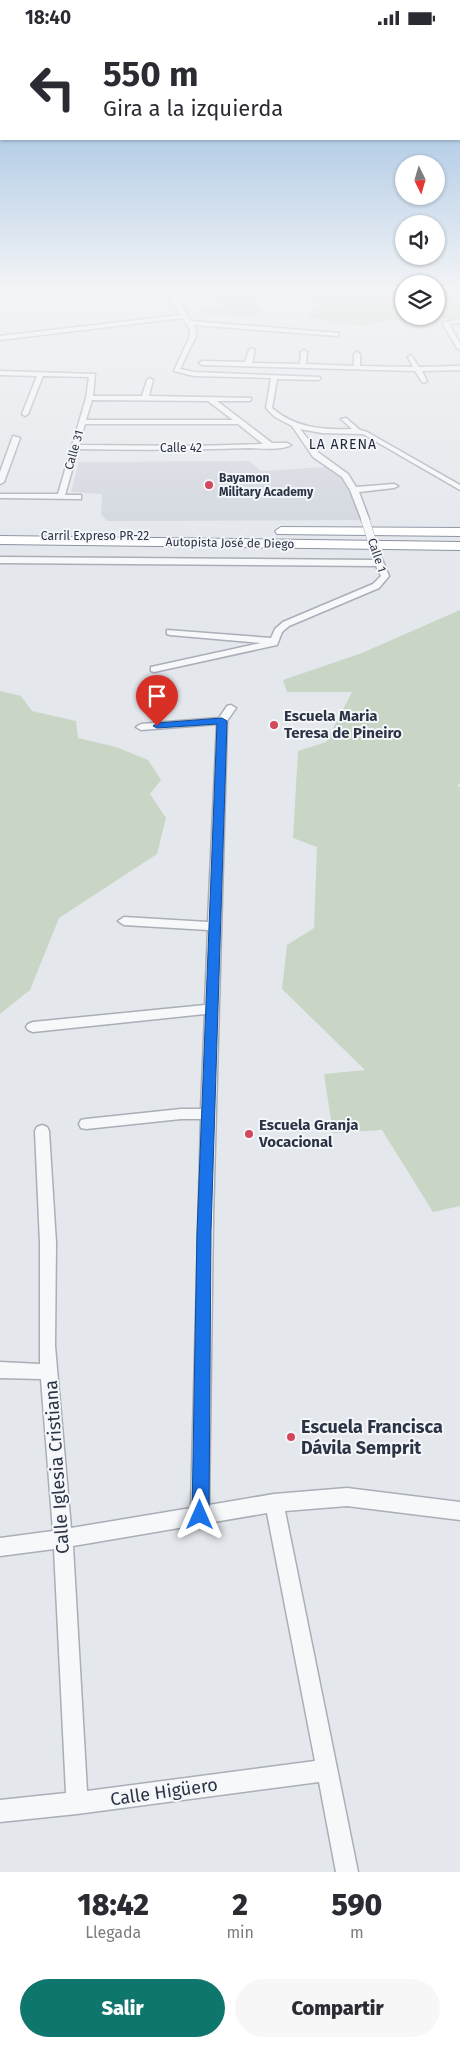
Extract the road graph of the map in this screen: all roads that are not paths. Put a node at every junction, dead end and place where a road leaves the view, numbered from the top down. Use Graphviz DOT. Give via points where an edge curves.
graph roads {
  1 [pos="0,373"];
  2 [pos="41,373"];
  3 [pos="189,373"];
  4 [pos="419,373"];
  5 [pos="274,377"];
  6 [pos="318,378"];
  7 [pos="424,381"];
  8 [pos="158,383"];
  9 [pos="89,398"];
  10 [pos="146,399"];
  11 [pos="210,399"];
  12 [pos="249,399"];
  13 [pos="26,414"];
  14 [pos="344,419"];
  15 [pos="82,422"];
  16 [pos="239,422"];
  17 [pos="295,427"];
  18 [pos="358,431"];
  19 [pos="16,438"];
  20 [pos="287,445"];
  21 [pos="271,446"];
  22 [pos="74,447"];
  23 [pos="0,482"];
  24 [pos="394,486"];
  25 [pos="460,488"];
  26 [pos="354,490"];
  27 [pos="0,496"];
  28 [pos="61,497"];
  29 [pos="78,497"];
  30 [pos="264,530"];
  31 [pos="460,532"];
  32 [pos="0,534"];
  33 [pos="460,539"];
  34 [pos="0,540"];
  35 [pos="460,546"];
  36 [pos="0,560"];
  37 [pos="378,560"];
  38 [pos="170,632"];
  39 [pos="274,643"];
  40 [pos="154,669"];
  41 [pos="231,708"];
  42 [pos="222,721"];
  43 [pos="141,727"];
  44 [pos="124,921"];
  45 [pos="214,927"];
  46 [pos="212,1009"];
  47 [pos="33,1027"];
  48 [pos="208,1114"];
  49 [pos="86,1124"];
  50 [pos="42,1131"];
  51 [pos="0,1369"];
  52 [pos="50,1371"];
  53 [pos="274,1503"];
  54 [pos="460,1511"];
  55 [pos="200,1515"];
  56 [pos="63,1538"];
  57 [pos="0,1547"];
  58 [pos="327,1770"];
  59 [pos="77,1803"];
  60 [pos="0,1811"];
  61 [pos="347,1872"];
  1 -- 2 [label="street"];
  2 -- 9 [label="street, Calle 31" via="93,375"];
  2 -- 13 [label="street"];
  3 -- 5 [label="street"];
  4 -- 7 [label="street"];
  5 -- 6 [label="street"];
  5 -- 17 [label="street" via="269,408 277,417"];
  8 -- 10 [label="street" via="149,382"];
  9 -- 10 [label="street"];
  9 -- 15 [label="street, Calle 31"];
  10 -- 11 [label="street"];
  11 -- 12 [label="street"];
  11 -- 16 [label="street"];
  14 -- 18 [label="street"];
  15 -- 16 [label="street"];
  15 -- 22 [label="street, Calle 31"];
  16 -- 21 [label="street"];
  17 -- 18 [label="street" via="332,432"];
  17 -- 26 [label="street, Calle 1" via="316,455 345,475"];
  18 -- 25 [label="street"];
  19 -- 23 [label="street"];
  20 -- 21 [label="street, Calle 42"];
  21 -- 22 [label="street, Calle 42"];
  22 -- 28 [label="street, Calle 31"];
  24 -- 26 [label="street"];
  26 -- 37 [label="street, Calle 1, bridge"];
  27 -- 28 [label="street"];
  28 -- 29 [label="street"];
  30 -- 31 [label="highway, Autopista José de Diego"];
  32 -- 33 [label="highway, Carril Expreso PR-22"];
  34 -- 35 [label="highway, Autopista José de Diego"];
  36 -- 37 [label="street"];
  37 -- 39 [label="street, Calle 1" via="385,576 376,586 286,623 278,631"];
  38 -- 39 [label="street"];
  39 -- 40 [label="street"];
  41 -- 42 [label="street"];
  42 -- 43 [label="street"];
  42 -- 45 [label="street"];
  44 -- 45 [label="street"];
  45 -- 46 [label="street"];
  46 -- 47 [label="street"];
  46 -- 48 [label="street"];
  48 -- 49 [label="street"];
  48 -- 55 [label="street"];
  50 -- 52 [label="street, Calle Iglesia Cristiana"];
  51 -- 52 [label="street"];
  52 -- 56 [label="street, Calle Iglesia Cristiana"];
  53 -- 54 [label="street" via="347,1497"];
  53 -- 55 [label="street"];
  53 -- 58 [label="street"];
  55 -- 56 [label="street"];
  56 -- 57 [label="street"];
  56 -- 59 [label="street, Calle Iglesia Cristiana"];
  58 -- 59 [label="street, Calle Higüero"];
  58 -- 61 [label="street"];
  59 -- 60 [label="street, Calle Higüero"];
}
